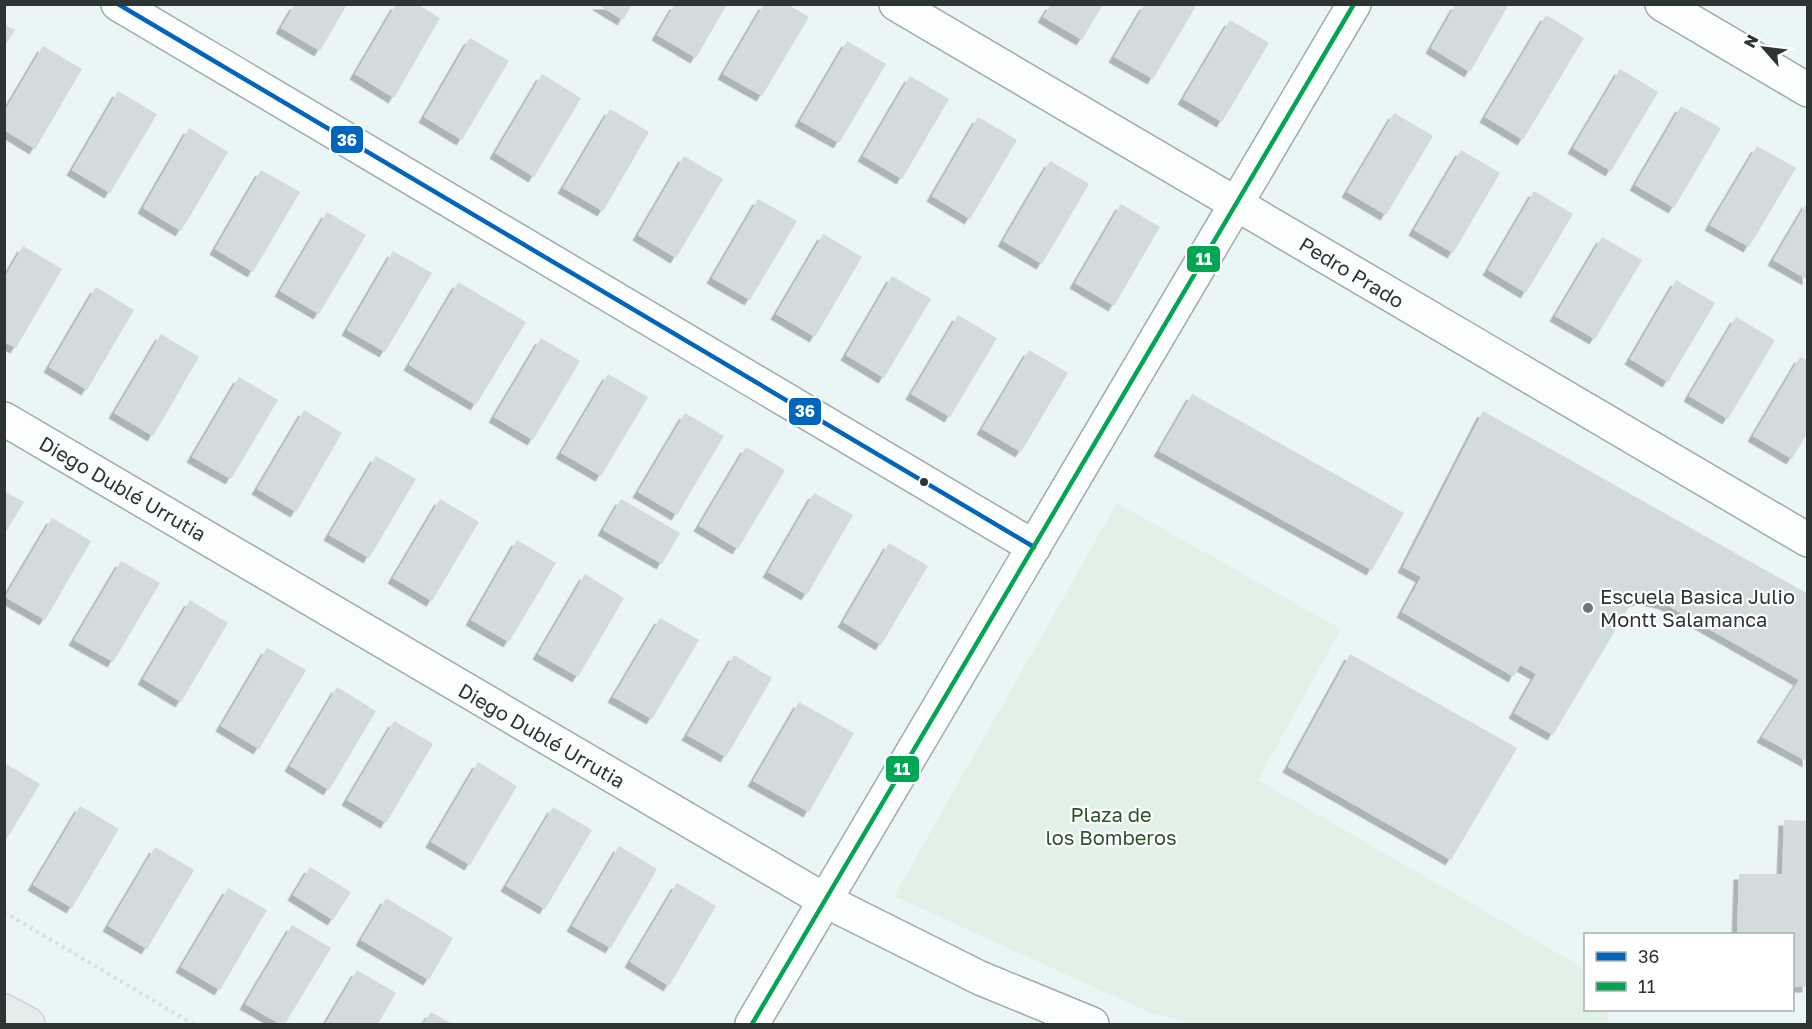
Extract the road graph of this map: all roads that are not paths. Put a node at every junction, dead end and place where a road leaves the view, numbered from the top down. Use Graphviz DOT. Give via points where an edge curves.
graph roads {
  1 [pos="896,4"];
  2 [pos="1354,4"];
  3 [pos="1662,4"];
  4 [pos="126,7"];
  5 [pos="1808,90"];
  6 [pos="1236,203"];
  7 [pos="4,419"];
  8 [pos="1808,540"];
  9 [pos="1034,547"];
  10 [pos="825,901"];
  11 [pos="4,1011"];
  12 [pos="28,1024"];
  13 [pos="752,1024"];
  14 [pos="1092,1024"];
  1 -- 6 [label="street, Pedro Prado"];
  2 -- 6 [label="street"];
  3 -- 5 [label="street"];
  4 -- 9 [label="street"];
  6 -- 8 [label="street, Pedro Prado"];
  6 -- 9 [label="street"];
  7 -- 10 [label="street, Diego Dublé Urrutia"];
  9 -- 10 [label="street"];
  10 -- 13 [label="street"];
  10 -- 14 [label="street, Diego Dublé Urrutia" via="980,978"];
  11 -- 12 [label="main road"];
}
